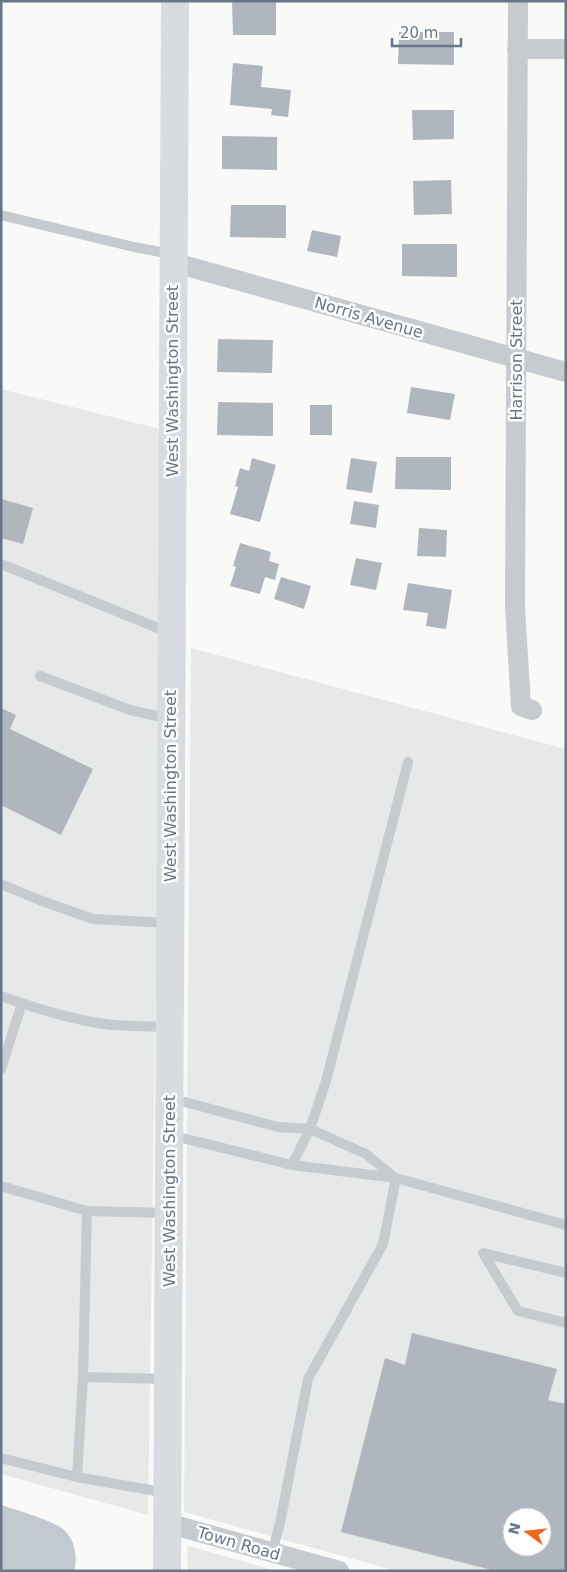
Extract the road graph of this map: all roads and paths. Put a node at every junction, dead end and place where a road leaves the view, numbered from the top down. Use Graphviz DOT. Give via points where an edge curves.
graph roads {
  1 [pos="175,1"];
  2 [pos="518,1"];
  3 [pos="517,49"];
  4 [pos="566,49"];
  5 [pos="1,215"];
  6 [pos="172,258"];
  7 [pos="516,358"];
  8 [pos="566,372"];
  9 [pos="1,564"];
  10 [pos="171,634"];
  11 [pos="40,676"];
  12 [pos="532,710"];
  13 [pos="171,719"];
  14 [pos="408,762"];
  15 [pos="1,884"];
  16 [pos="170,923"];
  17 [pos="1,996"];
  18 [pos="22,1004"];
  19 [pos="169,1027"];
  20 [pos="1,1069"];
  21 [pos="169,1098"];
  22 [pos="310,1129"];
  23 [pos="169,1135"];
  24 [pos="292,1165"];
  25 [pos="396,1178"];
  26 [pos="1,1186"];
  27 [pos="87,1211"];
  28 [pos="169,1213"];
  29 [pos="566,1225"];
  30 [pos="566,1273"];
  31 [pos="566,1323"];
  32 [pos="83,1376"];
  33 [pos="168,1379"];
  34 [pos="1,1458"];
  35 [pos="78,1477"];
  36 [pos="168,1493"];
  37 [pos="167,1524"];
  38 [pos="272,1553"];
  39 [pos="167,1571"];
  40 [pos="339,1571"];
  1 -- 6 [label="main road, West Washington Street"];
  2 -- 3 [label="street, Harrison Street"];
  3 -- 4 [label="street"];
  3 -- 7 [label="street, Harrison Street"];
  5 -- 6 [label="lane"];
  6 -- 7 [label="street, Norris Avenue"];
  6 -- 10 [label="main road, West Washington Street"];
  7 -- 8 [label="street, Norris Avenue"];
  7 -- 12 [label="street, Harrison Street" via="515,608 521,706"];
  9 -- 10 [label="lane"];
  10 -- 13 [label="main road, West Washington Street"];
  11 -- 13 [label="lane" via="130,710"];
  13 -- 16 [label="main road, West Washington Street"];
  14 -- 22 [label="lane" via="326,1081"];
  15 -- 16 [label="lane" via="93,919"];
  16 -- 19 [label="main road, West Washington Street"];
  17 -- 18 [label="lane"];
  18 -- 19 [label="lane" via="88,1022"];
  18 -- 20 [label="lane"];
  19 -- 21 [label="main road, West Washington Street"];
  21 -- 22 [label="lane" via="278,1127"];
  21 -- 23 [label="main road, West Washington Street"];
  22 -- 24 [label="lane"];
  22 -- 25 [label="lane" via="366,1154"];
  23 -- 24 [label="lane"];
  23 -- 28 [label="main road, West Washington Street"];
  24 -- 25 [label="lane"];
  25 -- 29 [label="lane"];
  25 -- 38 [label="lane" via="383,1244 308,1379"];
  26 -- 27 [label="lane"];
  27 -- 28 [label="lane"];
  27 -- 32 [label="lane"];
  28 -- 33 [label="main road, West Washington Street"];
  30 -- 31 [label="lane" via="483,1254 518,1311"];
  32 -- 33 [label="lane"];
  32 -- 35 [label="lane"];
  33 -- 36 [label="main road, West Washington Street"];
  34 -- 35 [label="lane"];
  35 -- 36 [label="lane"];
  36 -- 37 [label="main road, West Washington Street"];
  37 -- 38 [label="street, Town Road"];
  37 -- 39 [label="main road, West Washington Street"];
  38 -- 40 [label="street, Town Road"];
}
